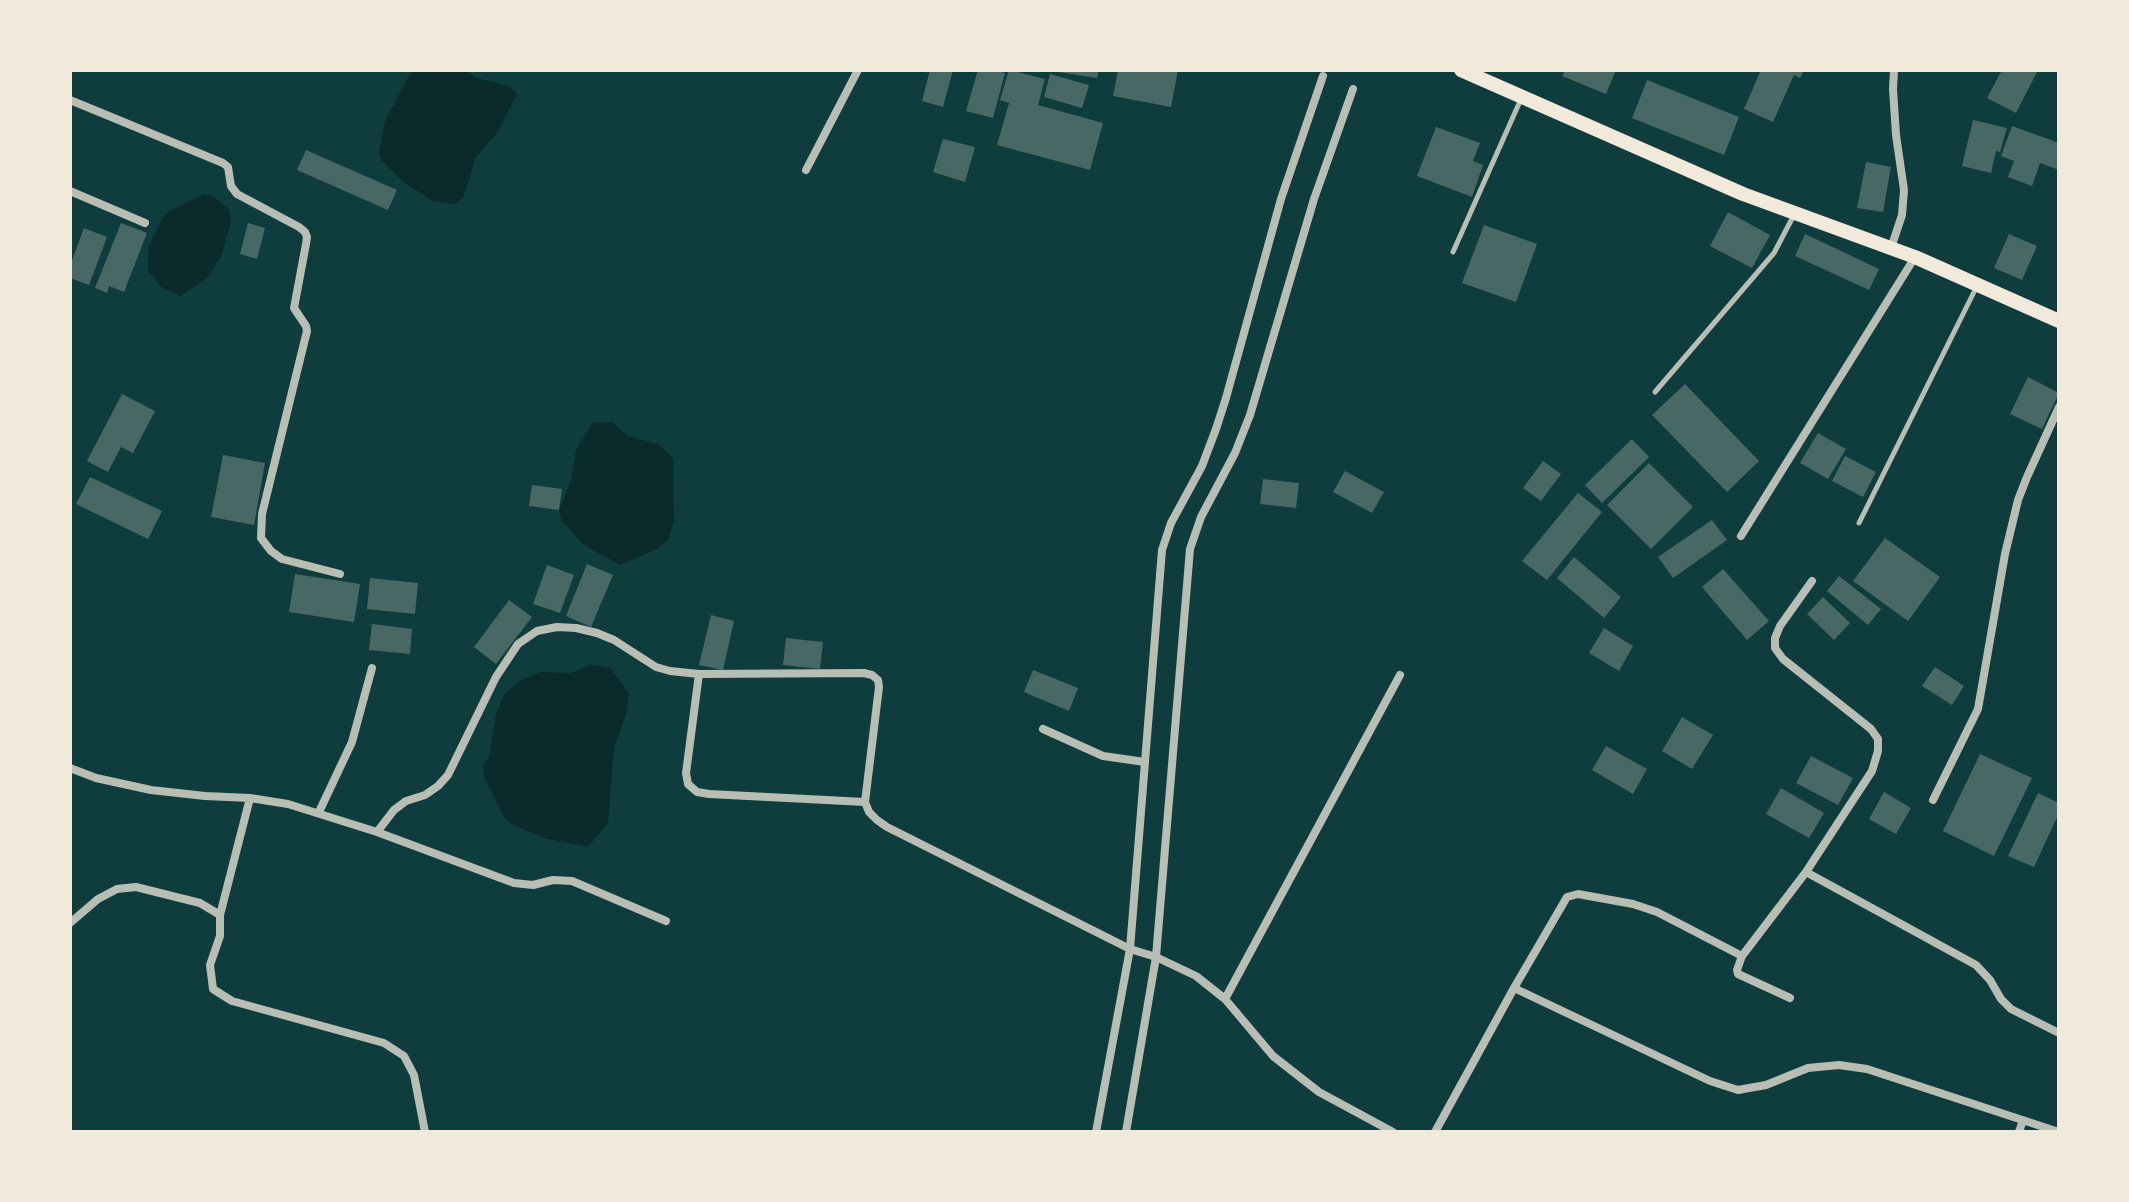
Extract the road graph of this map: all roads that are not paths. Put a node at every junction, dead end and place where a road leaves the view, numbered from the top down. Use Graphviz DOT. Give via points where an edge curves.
graph roads {
  1 [pos="858,70"];
  2 [pos="1461,70"];
  3 [pos="1894,70"];
  4 [pos="1323,76"];
  5 [pos="1353,89"];
  6 [pos="1522,97"];
  7 [pos="70,100"];
  8 [pos="806,170"];
  9 [pos="70,191"];
  10 [pos="1795,212"];
  11 [pos="145,223"];
  12 [pos="1891,248"];
  13 [pos="1453,252"];
  14 [pos="1915,257"];
  15 [pos="1978,283"];
  16 [pos="2059,321"];
  17 [pos="1655,392"];
  18 [pos="2059,407"];
  19 [pos="1859,523"];
  20 [pos="1741,536"];
  21 [pos="340,574"];
  22 [pos="1812,581"];
  23 [pos="372,668"];
  24 [pos="699,674"];
  25 [pos="1400,675"];
  26 [pos="1043,729"];
  27 [pos="1145,762"];
  28 [pos="70,768"];
  29 [pos="250,798"];
  30 [pos="1933,800"];
  31 [pos="865,802"];
  32 [pos="319,812"];
  33 [pos="377,832"];
  34 [pos="1806,872"];
  35 [pos="220,915"];
  36 [pos="666,921"];
  37 [pos="70,923"];
  38 [pos="1130,949"];
  39 [pos="1742,956"];
  40 [pos="1156,957"];
  41 [pos="1514,988"];
  42 [pos="1790,998"];
  43 [pos="1225,999"];
  44 [pos="2059,1033"];
  45 [pos="2023,1120"];
  46 [pos="425,1132"];
  47 [pos="1096,1132"];
  48 [pos="1126,1132"];
  49 [pos="1393,1132"];
  50 [pos="1435,1132"];
  51 [pos="2019,1132"];
  52 [pos="2059,1132"];
  1 -- 8 [label="street"];
  2 -- 6 [label="main road"];
  3 -- 12 [label="street" via="1904,190"];
  4 -- 27 [label="street" via="1281,199 1216,429 1162,550"];
  5 -- 40 [label="street" via="1314,199 1250,415 1190,549"];
  6 -- 10 [label="main road"];
  6 -- 13 [label="lane"];
  7 -- 21 [label="street" via="223,163 233,191 305,232 294,308 307,331 262,514 261,538 282,559"];
  9 -- 11 [label="street"];
  10 -- 12 [label="main road"];
  10 -- 17 [label="lane" via="1774,253"];
  12 -- 14 [label="main road"];
  14 -- 15 [label="main road"];
  14 -- 20 [label="street"];
  15 -- 16 [label="main road"];
  15 -- 19 [label="lane"];
  18 -- 30 [label="street" via="2018,500 1978,709"];
  22 -- 34 [label="street" via="1780,626 1775,648 1871,729 1878,751 1872,771"];
  23 -- 32 [label="street" via="352,742"];
  24 -- 31 [label="street" via="686,773 697,792"];
  24 -- 31 [label="street" via="872,675 879,687"];
  24 -- 33 [label="street" via="656,667 597,633 557,627 537,631 518,644 496,677 448,775 425,795 394,810"];
  25 -- 43 [label="street"];
  26 -- 27 [label="street" via="1103,756"];
  27 -- 38 [label="street"];
  28 -- 29 [label="street" via="151,790"];
  29 -- 32 [label="street"];
  29 -- 35 [label="street"];
  31 -- 38 [label="street" via="887,827"];
  32 -- 33 [label="street"];
  33 -- 36 [label="street" via="514,883 572,881"];
  34 -- 39 [label="street"];
  34 -- 44 [label="street" via="1976,965 2011,1009"];
  35 -- 37 [label="street" via="200,903 136,887 98,899"];
  35 -- 46 [label="street" via="220,936 210,965 213,989 232,1001 384,1043 404,1056 414,1075"];
  38 -- 40 [label="street"];
  38 -- 47 [label="street"];
  39 -- 41 [label="street" via="1657,912 1578,894 1560,906"];
  39 -- 42 [label="street" via="1738,974"];
  40 -- 43 [label="street" via="1196,976"];
  40 -- 48 [label="street"];
  41 -- 45 [label="street" via="1738,1090 1808,1068 1839,1065 1867,1069"];
  41 -- 50 [label="street"];
  43 -- 49 [label="street" via="1273,1056 1319,1092"];
  45 -- 51 [label="street"];
  45 -- 52 [label="street"];
}
